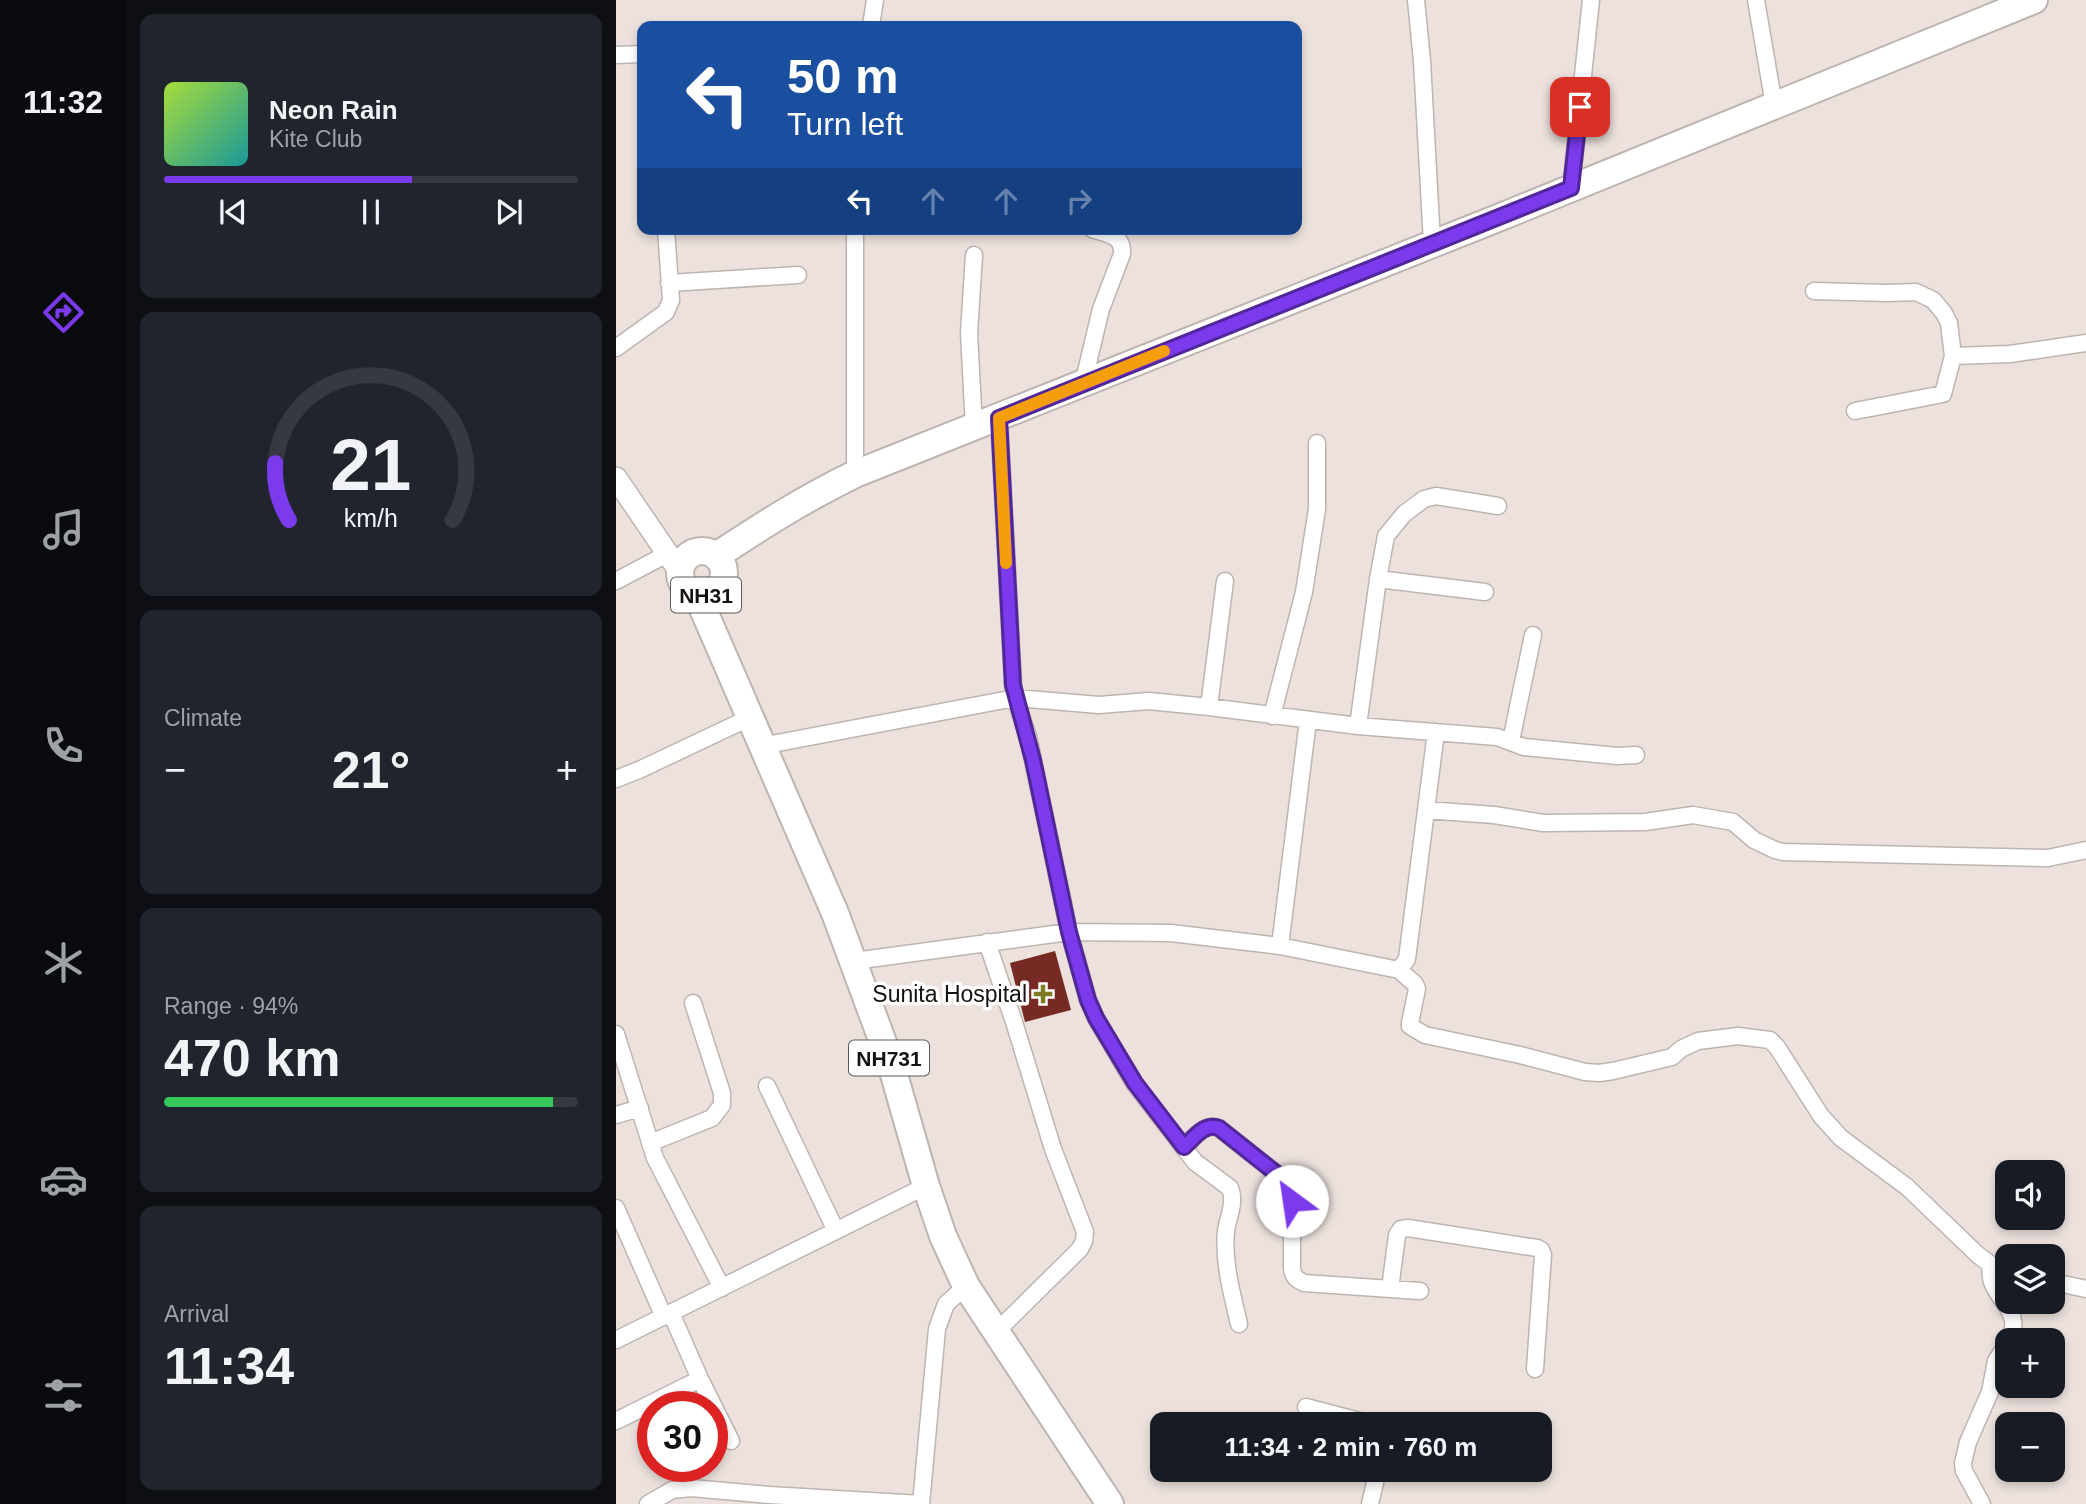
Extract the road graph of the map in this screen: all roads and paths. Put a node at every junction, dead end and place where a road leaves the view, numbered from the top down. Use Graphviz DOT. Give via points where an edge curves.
graph roads {
  1 [pos="875,0"];
  2 [pos="1416,0"];
  3 [pos="1591,0"];
  4 [pos="1756,0"];
  5 [pos="2034,0"];
  6 [pos="872,21"];
  7 [pos="637,54"];
  8 [pos="616,55"];
  9 [pos="1774,105"];
  10 [pos="1571,188"];
  11 [pos="666,235"];
  12 [pos="856,235"];
  13 [pos="1110,235"];
  14 [pos="1432,243"];
  15 [pos="974,255"];
  16 [pos="798,275"];
  17 [pos="669,283"];
  18 [pos="1814,291"];
  19 [pos="2086,343"];
  20 [pos="616,348"];
  21 [pos="1953,356"];
  22 [pos="1083,384"];
  23 [pos="1855,411"];
  24 [pos="999,418"];
  25 [pos="974,428"];
  26 [pos="1317,443"];
  27 [pos="855,474"];
  28 [pos="616,478"];
  29 [pos="1498,506"];
  30 [pos="716,556"];
  31 [pos="673,563"];
  32 [pos="1378,579"];
  33 [pos="616,581"];
  34 [pos="1225,581"];
  35 [pos="1485,592"];
  36 [pos="696,595"];
  37 [pos="1532,635"];
  38 [pos="1015,698"];
  39 [pos="1209,707"];
  40 [pos="1272,716"];
  41 [pos="750,718"];
  42 [pos="1308,720"];
  43 [pos="1358,726"];
  44 [pos="1436,732"];
  45 [pos="1511,741"];
  46 [pos="762,746"];
  47 [pos="1636,755"];
  48 [pos="616,779"];
  49 [pos="1426,810"];
  50 [pos="2086,850"];
  51 [pos="1069,932"];
  52 [pos="987,942"];
  53 [pos="1280,946"];
  54 [pos="853,961"];
  55 [pos="1399,970"];
  56 [pos="693,1003"];
  57 [pos="616,1034"];
  58 [pos="767,1086"];
  59 [pos="640,1108"];
  60 [pos="616,1115"];
  61 [pos="650,1143"];
  62 [pos="1184,1147"];
  63 [pos="926,1186"];
  64 [pos="616,1208"];
  65 [pos="836,1231"];
  66 [pos="1990,1264"];
  67 [pos="1995,1266"];
  68 [pos="2065,1285"];
  69 [pos="966,1286"];
  70 [pos="722,1288"];
  71 [pos="1390,1289"];
  72 [pos="2086,1289"];
  73 [pos="1420,1291"];
  74 [pos="667,1315"];
  75 [pos="1239,1324"];
  76 [pos="2014,1328"];
  77 [pos="997,1331"];
  78 [pos="616,1340"];
  79 [pos="1995,1366"];
  80 [pos="1535,1369"];
  81 [pos="700,1379"];
  82 [pos="1306,1407"];
  83 [pos="1325,1412"];
  84 [pos="616,1421"];
  85 [pos="731,1441"];
  86 [pos="1375,1482"];
  87 [pos="730,1497"];
  88 [pos="769,1499"];
  89 [pos="648,1504"];
  90 [pos="1110,1504"];
  91 [pos="1370,1504"];
  92 [pos="1982,1504"];
  1 -- 6 [label="street"];
  2 -- 14 [label="street"];
  3 -- 10 [label="street"];
  4 -- 9 [label="street"];
  5 -- 9 [label="highway"];
  7 -- 8 [label="street"];
  9 -- 10 [label="highway"];
  10 -- 14 [label="highway"];
  11 -- 17 [label="street"];
  12 -- 27 [label="street"];
  13 -- 22 [label="street" via="1116,237 1122,254 1101,309"];
  14 -- 22 [label="highway"];
  15 -- 25 [label="street" via="969,333"];
  16 -- 17 [label="street"];
  17 -- 20 [label="street" via="671,300 666,312"];
  18 -- 21 [label="street" via="1916,292 1933,300 1944,313"];
  19 -- 21 [label="street" via="2010,354"];
  21 -- 23 [label="street" via="1943,394"];
  22 -- 24 [label="highway"];
  24 -- 25 [label="highway"];
  24 -- 38 [label="street"];
  25 -- 27 [label="highway"];
  26 -- 40 [label="street" via="1317,509 1304,592"];
  27 -- 30 [label="highway" via="773,518"];
  28 -- 31 [label="main road"];
  29 -- 32 [label="street" via="1436,496 1424,499 1386,536"];
  30 -- 31 [label="highway, NH31" via="697,551 682,563"];
  30 -- 36 [label="highway, NH31" via="722,564 722,583 715,591"];
  31 -- 33 [label="street"];
  31 -- 36 [label="highway, NH31" via="682,582"];
  32 -- 35 [label="street"];
  32 -- 43 [label="street"];
  34 -- 39 [label="street"];
  36 -- 41 [label="highway, NH731"];
  37 -- 45 [label="street"];
  38 -- 39 [label="street"];
  38 -- 46 [label="street"];
  38 -- 51 [label="street" via="1028,736"];
  39 -- 40 [label="street"];
  40 -- 42 [label="street"];
  41 -- 46 [label="highway, NH731"];
  41 -- 48 [label="street"];
  42 -- 43 [label="street"];
  42 -- 53 [label="street"];
  43 -- 44 [label="street"];
  44 -- 45 [label="street"];
  44 -- 49 [label="street"];
  45 -- 47 [label="street" via="1524,747"];
  46 -- 54 [label="highway, NH731"];
  49 -- 50 [label="street" via="1543,823 1645,822 1693,815 1733,822 1754,840 1783,852 2048,858"];
  49 -- 55 [label="street" via="1407,959"];
  51 -- 52 [label="street"];
  51 -- 53 [label="street" via="1171,933"];
  51 -- 62 [label="street" via="1096,1018 1135,1083"];
  52 -- 54 [label="street"];
  52 -- 77 [label="street" via="1053,1149 1085,1232 1080,1249"];
  53 -- 55 [label="street"];
  54 -- 63 [label="highway, NH731" via="891,1064"];
  55 -- 66 [label="street" via="1417,989 1410,1023 1415,1031 1585,1072 1613,1072 1656,1062 1698,1041 1738,1036 1770,1040 1841,1138 1907,1187"];
  56 -- 61 [label="street" via="722,1105 712,1118"];
  57 -- 59 [label="street"];
  58 -- 65 [label="street"];
  59 -- 60 [label="street"];
  59 -- 61 [label="street"];
  61 -- 70 [label="street"];
  62 -- 71 [label="street" via="1213,1125 1287,1182 1296,1279"];
  62 -- 75 [label="street" via="1232,1192 1225,1255"];
  63 -- 65 [label="street"];
  63 -- 69 [label="highway, NH731"];
  64 -- 74 [label="street"];
  65 -- 70 [label="street"];
  66 -- 67 [label="street"];
  66 -- 76 [label="street" via="1992,1282 2010,1309"];
  68 -- 72 [label="street"];
  69 -- 77 [label="highway, NH731"];
  69 -- 88 [label="street" via="946,1304 937,1329 921,1504"];
  70 -- 74 [label="street"];
  71 -- 73 [label="street"];
  71 -- 80 [label="street" via="1401,1229 1541,1250"];
  74 -- 78 [label="street"];
  74 -- 81 [label="street"];
  77 -- 90 [label="highway, NH731"];
  79 -- 92 [label="street" via="1963,1463"];
  81 -- 84 [label="street"];
  81 -- 85 [label="street"];
  82 -- 83 [label="street"];
  86 -- 91 [label="street"];
  87 -- 88 [label="street"];
  87 -- 89 [label="street" via="680,1488"];
}
